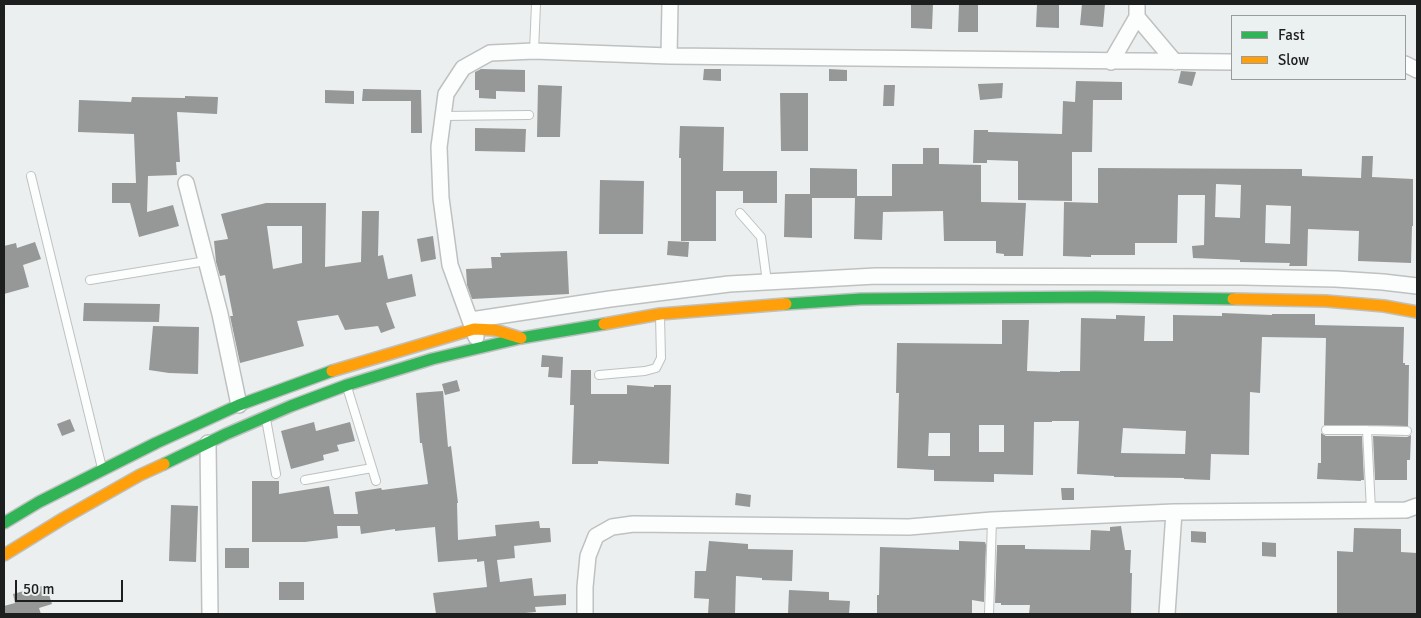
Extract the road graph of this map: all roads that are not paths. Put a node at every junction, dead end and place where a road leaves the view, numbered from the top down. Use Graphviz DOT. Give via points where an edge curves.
graph roads {
  1 [pos="536,4"];
  2 [pos="670,4"];
  3 [pos="1137,10"];
  4 [pos="534,51"];
  5 [pos="669,56"];
  6 [pos="1111,62"];
  7 [pos="1175,62"];
  8 [pos="1231,62"];
  9 [pos="529,115"];
  10 [pos="443,116"];
  11 [pos="31,176"];
  12 [pos="186,183"];
  13 [pos="740,213"];
  14 [pos="206,261"];
  15 [pos="1243,277"];
  16 [pos="90,280"];
  17 [pos="767,282"];
  18 [pos="1417,286"];
  19 [pos="1243,300"];
  20 [pos="1417,312"];
  21 [pos="660,314"];
  22 [pos="473,324"];
  23 [pos="521,338"];
  24 [pos="479,348"];
  25 [pos="599,375"];
  26 [pos="347,385"];
  27 [pos="239,405"];
  28 [pos="266,417"];
  29 [pos="1326,430"];
  30 [pos="1367,430"];
  31 [pos="1407,432"];
  32 [pos="208,443"];
  33 [pos="372,468"];
  34 [pos="103,470"];
  35 [pos="276,474"];
  36 [pos="305,480"];
  37 [pos="376,481"];
  38 [pos="1417,506"];
  39 [pos="1371,510"];
  40 [pos="1174,512"];
  41 [pos="992,520"];
  42 [pos="4,523"];
  43 [pos="4,555"];
  44 [pos="210,614"];
  45 [pos="585,614"];
  46 [pos="989,614"];
  47 [pos="1167,614"];
  1 -- 4 [label="lane"];
  2 -- 5 [label="street"];
  3 -- 6 [label="street"];
  3 -- 7 [label="street"];
  4 -- 5 [label="street"];
  4 -- 10 [label="street" via="490,54 463,68 446,94"];
  5 -- 6 [label="street"];
  6 -- 7 [label="street"];
  7 -- 8 [label="street"];
  9 -- 10 [label="lane"];
  10 -- 22 [label="street" via="440,181 450,265"];
  11 -- 34 [label="lane"];
  12 -- 14 [label="street"];
  13 -- 17 [label="lane" via="762,237"];
  14 -- 16 [label="lane"];
  14 -- 27 [label="street"];
  15 -- 17 [label="street" via="876,276"];
  15 -- 18 [label="street"];
  15 -- 19 [label="street"];
  17 -- 22 [label="street" via="680,290"];
  19 -- 20 [label="main road" via="1326,301"];
  19 -- 21 [label="main road" via="1095,297 861,299"];
  21 -- 23 [label="main road"];
  21 -- 25 [label="lane" via="661,358 656,368"];
  22 -- 23 [label="main road"];
  22 -- 24 [label="street"];
  22 -- 27 [label="main road"];
  23 -- 24 [label="main road"];
  24 -- 26 [label="main road"];
  26 -- 28 [label="main road"];
  26 -- 33 [label="lane"];
  27 -- 34 [label="main road"];
  28 -- 32 [label="main road"];
  28 -- 35 [label="lane"];
  29 -- 30 [label="lane"];
  30 -- 31 [label="lane"];
  30 -- 39 [label="lane"];
  32 -- 43 [label="main road" via="140,475"];
  32 -- 44 [label="street"];
  33 -- 36 [label="lane"];
  33 -- 37 [label="lane"];
  34 -- 42 [label="main road"];
  38 -- 39 [label="street" via="1406,510"];
  39 -- 40 [label="street"];
  40 -- 41 [label="street"];
  40 -- 47 [label="street"];
  41 -- 45 [label="street" via="909,527 633,524 612,527 596,536 588,556"];
  41 -- 46 [label="lane"];
}
